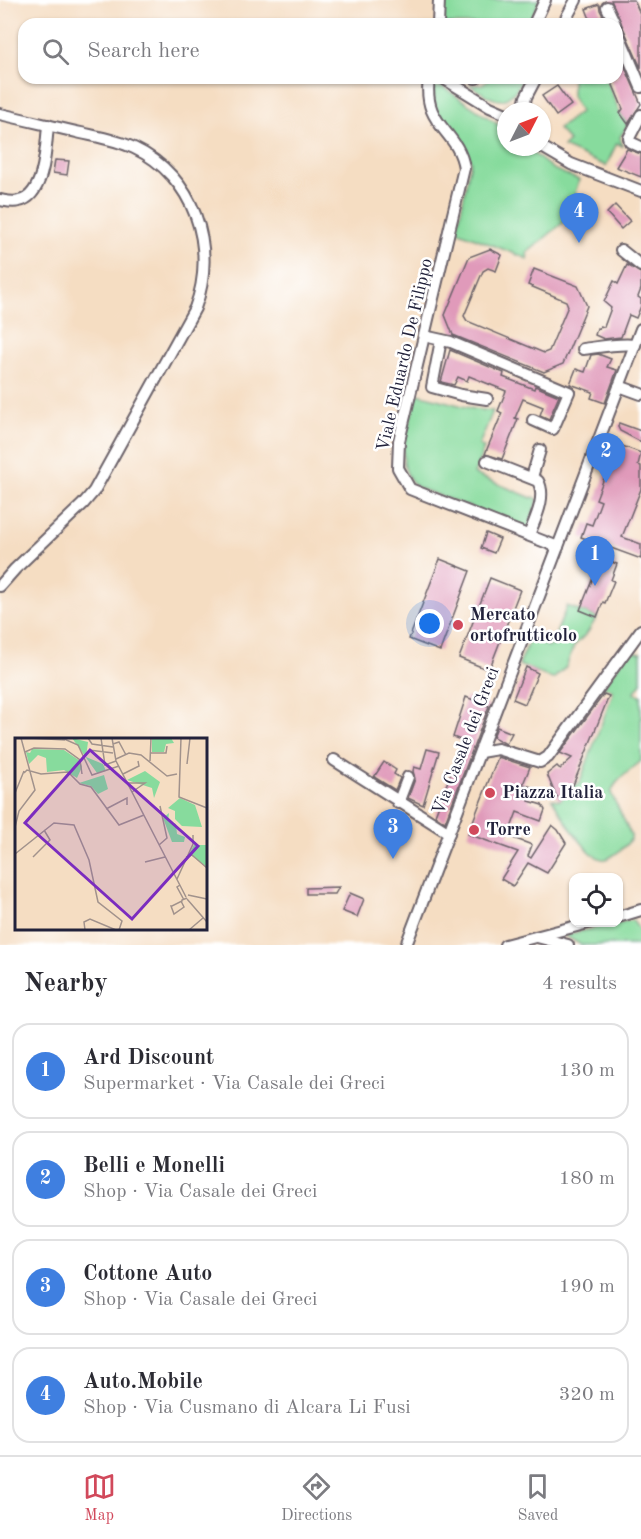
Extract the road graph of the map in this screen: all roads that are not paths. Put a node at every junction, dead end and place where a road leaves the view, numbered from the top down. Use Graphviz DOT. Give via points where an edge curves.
graph roads {
  1 [pos="439,0"];
  2 [pos="545,0"];
  3 [pos="576,0"];
  4 [pos="608,7"];
  5 [pos="438,18"];
  6 [pos="537,18"];
  7 [pos="566,18"];
  8 [pos="613,18"];
  9 [pos="623,44"];
  10 [pos="428,84"];
  11 [pos="453,84"];
  12 [pos="533,84"];
  13 [pos="641,87"];
  14 [pos="525,102"];
  15 [pos="497,110"];
  16 [pos="0,114"];
  17 [pos="641,115"];
  18 [pos="48,126"];
  19 [pos="641,147"];
  20 [pos="551,152"];
  21 [pos="641,191"];
  22 [pos="0,200"];
  23 [pos="621,250"];
  24 [pos="641,266"];
  25 [pos="641,329"];
  26 [pos="424,336"];
  27 [pos="441,340"];
  28 [pos="635,345"];
  29 [pos="583,349"];
  30 [pos="619,386"];
  31 [pos="641,394"];
  32 [pos="487,399"];
  33 [pos="533,420"];
  34 [pos="540,450"];
  35 [pos="487,461"];
  36 [pos="532,477"];
  37 [pos="529,536"];
  38 [pos="558,547"];
  39 [pos="0,586"];
  40 [pos="641,630"];
  41 [pos="480,752"];
  42 [pos="334,760"];
  43 [pos="408,777"];
  44 [pos="398,803"];
  45 [pos="449,833"];
  46 [pos="641,910"];
  47 [pos="623,915"];
  48 [pos="571,927"];
  49 [pos="533,936"];
  50 [pos="406,945"];
  51 [pos="505,945"];
  52 [pos="568,945"];
  1 -- 5 [label="street"];
  2 -- 6 [label="street"];
  3 -- 7 [label="street"];
  4 -- 8 [label="street"];
  9 -- 13 [label="street"];
  10 -- 26 [label="street, Viale Eduardo De Filippo" via="431,112 458,148 464,168"];
  11 -- 15 [label="street"];
  12 -- 14 [label="street"];
  16 -- 18 [label="street"];
  17 -- 19 [label="street" via="629,138"];
  18 -- 22 [label="street" via="38,186 18,202"];
  18 -- 39 [label="street" via="121,142 159,163 193,206 202,234 205,268 195,308 94,491"];
  20 -- 21 [label="street"];
  23 -- 24 [label="street"];
  25 -- 28 [label="street, Via Casale dei Greci"];
  26 -- 27 [label="street"];
  26 -- 37 [label="street, Viale Eduardo De Filippo" via="399,441 398,468 403,479 410,489"];
  27 -- 32 [label="street" via="432,387"];
  27 -- 33 [label="street" via="569,392 553,429"];
  28 -- 29 [label="street"];
  28 -- 30 [label="street, Via Casale dei Greci"];
  30 -- 31 [label="street"];
  30 -- 38 [label="street, Via Casale dei Greci"];
  34 -- 36 [label="street"];
  35 -- 36 [label="street"];
  36 -- 37 [label="street" via="542,493"];
  37 -- 38 [label="street, Viale Eduardo De Filippo"];
  38 -- 41 [label="street, Via Casale dei Greci"];
  40 -- 41 [label="street" via="543,761 498,749"];
  41 -- 45 [label="street, Via Casale dei Greci"];
  42 -- 44 [label="street"];
  43 -- 44 [label="street"];
  44 -- 45 [label="street"];
  45 -- 50 [label="street, Via Casale dei Greci"];
  46 -- 47 [label="street"];
  48 -- 49 [label="street"];
  49 -- 51 [label="street"];
  49 -- 52 [label="street"];
}
